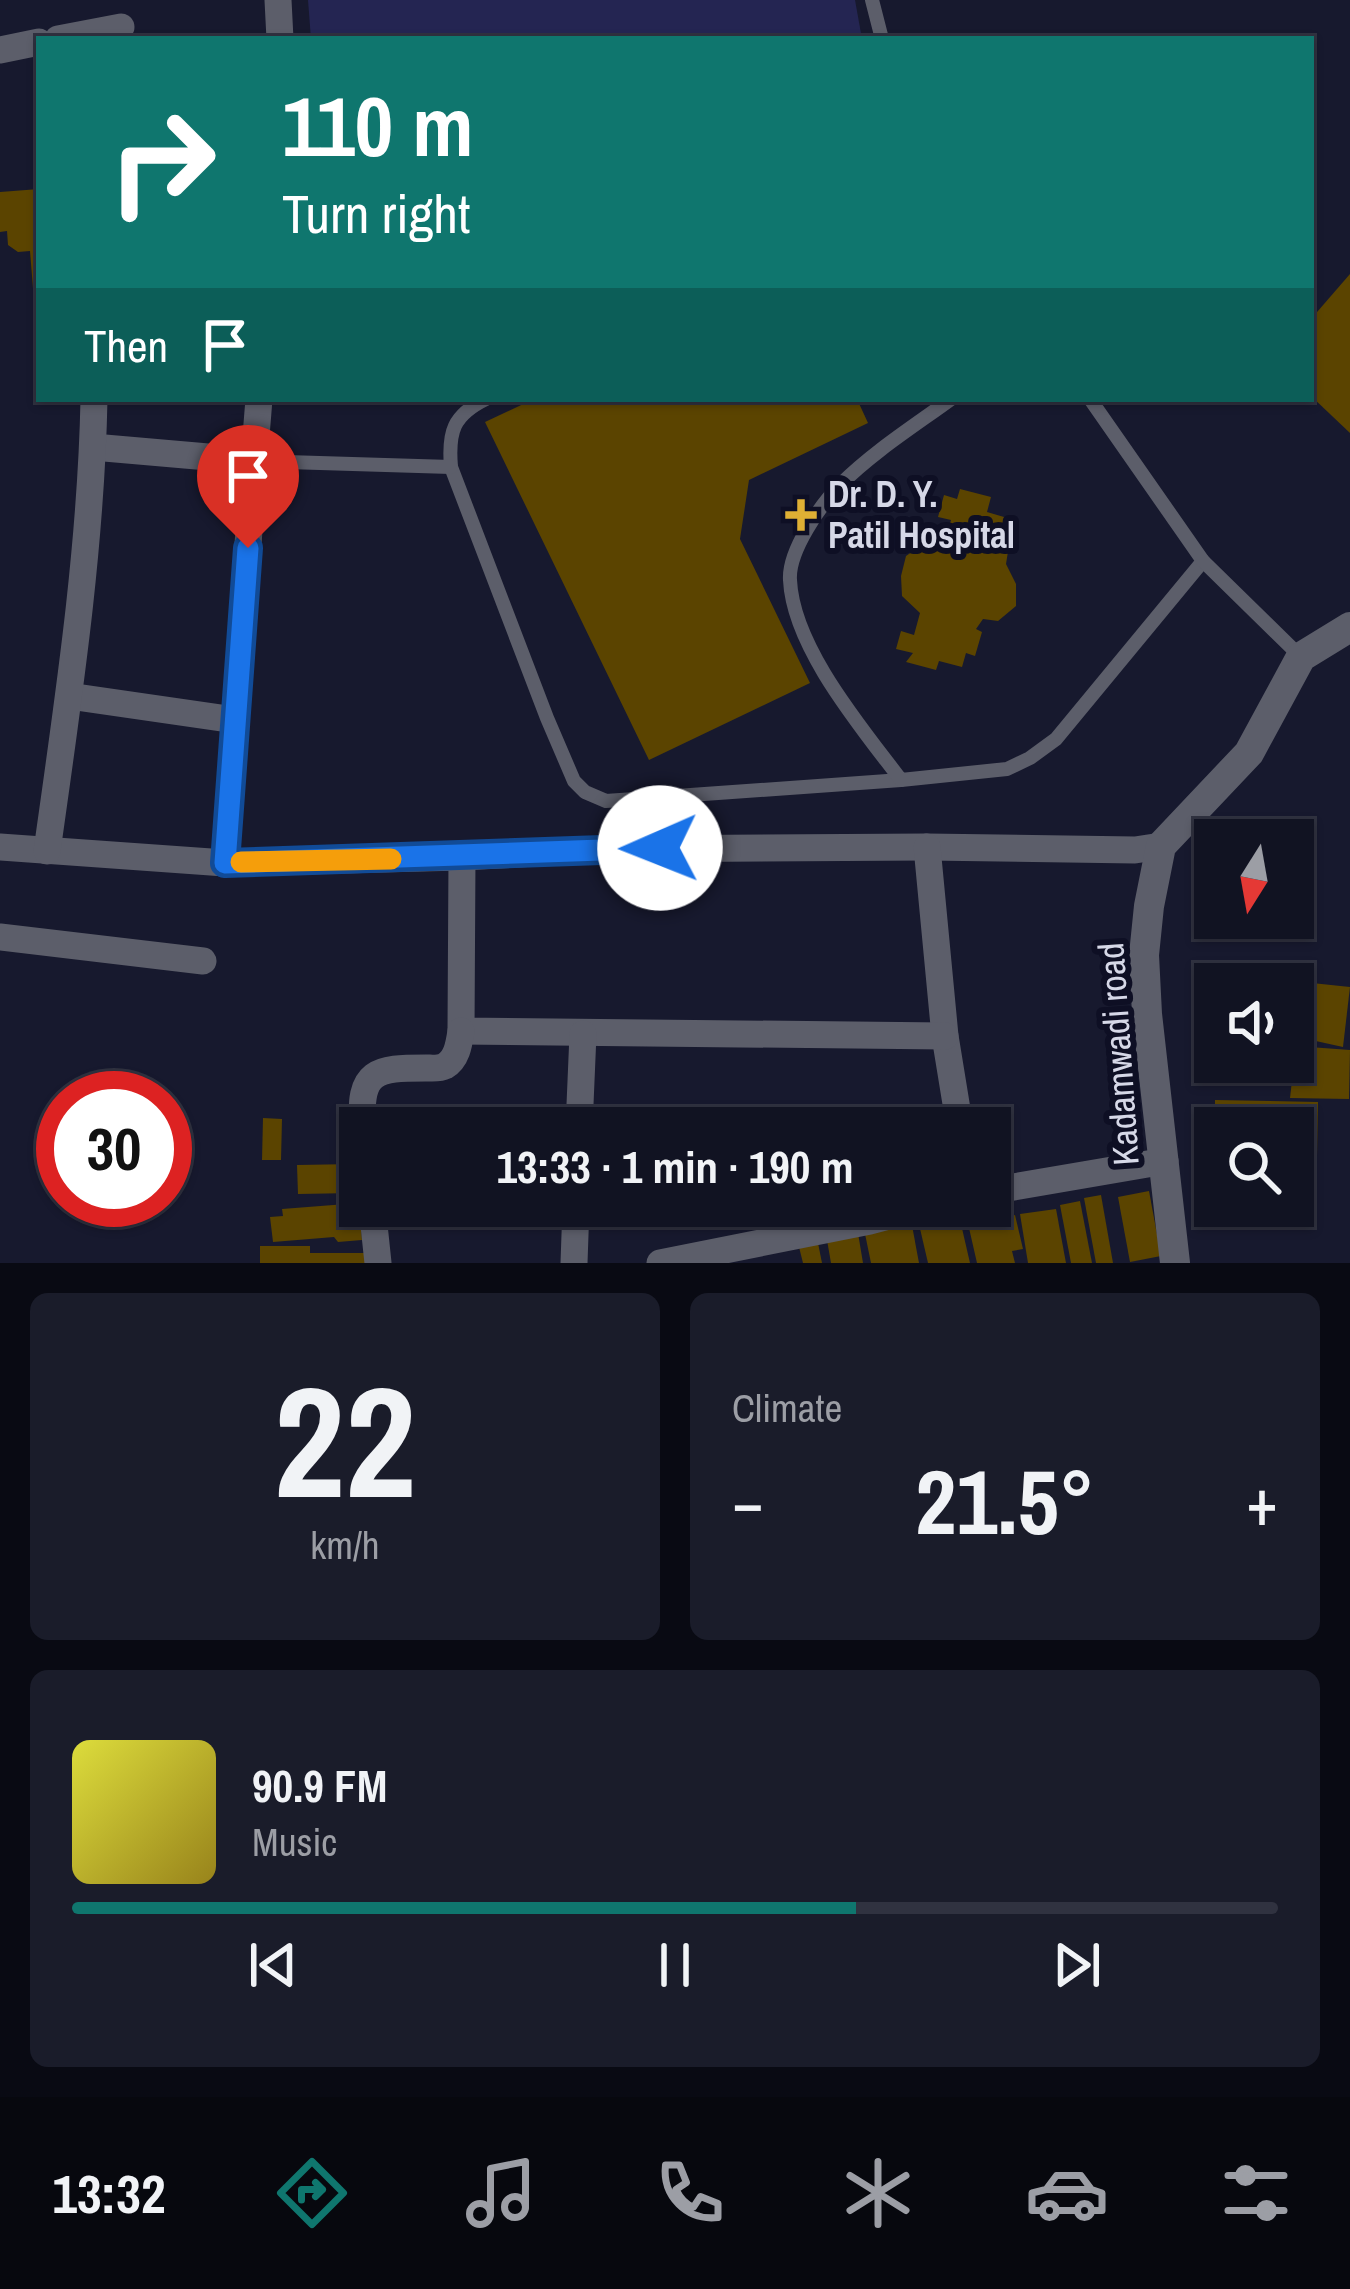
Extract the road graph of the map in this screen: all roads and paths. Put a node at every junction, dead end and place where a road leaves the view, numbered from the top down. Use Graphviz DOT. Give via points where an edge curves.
graph roads {
  1 [pos="278,0"];
  2 [pos="872,0"];
  3 [pos="121,22"];
  4 [pos="69,36"];
  5 [pos="280,36"];
  6 [pos="881,36"];
  7 [pos="36,43"];
  8 [pos="0,50"];
  9 [pos="94,402"];
  10 [pos="259,402"];
  11 [pos="482,402"];
  12 [pos="947,402"];
  13 [pos="1092,402"];
  14 [pos="93,447"];
  15 [pos="254,461"];
  16 [pos="452,466"];
  17 [pos="1203,561"];
  18 [pos="1350,627"];
  19 [pos="1301,658"];
  20 [pos="69,696"];
  21 [pos="235,720"];
  22 [pos="901,780"];
  23 [pos="1161,846"];
  24 [pos="0,847"];
  25 [pos="927,847"];
  26 [pos="47,851"];
  27 [pos="462,857"];
  28 [pos="225,863"];
  29 [pos="0,937"];
  30 [pos="203,961"];
  31 [pos="461,1031"];
  32 [pos="584,1034"];
  33 [pos="946,1036"];
  34 [pos="363,1107"];
  35 [pos="580,1107"];
  36 [pos="957,1107"];
  37 [pos="1165,1161"];
  38 [pos="1011,1187"];
  39 [pos="374,1227"];
  40 [pos="575,1227"];
  41 [pos="841,1227"];
  42 [pos="378,1263"];
  43 [pos="574,1263"];
  44 [pos="660,1263"];
  45 [pos="1175,1263"];
  1 -- 5 [label="street"];
  2 -- 6 [label="lane"];
  3 -- 4 [label="street"];
  7 -- 8 [label="street"];
  9 -- 14 [label="street"];
  10 -- 15 [label="street"];
  11 -- 16 [label="lane" via="452,430"];
  12 -- 22 [label="lane" via="839,485 809,524 789,575 820,668"];
  13 -- 17 [label="lane"];
  14 -- 15 [label="street"];
  14 -- 20 [label="street"];
  15 -- 16 [label="lane"];
  15 -- 21 [label="street"];
  16 -- 22 [label="lane" via="548,718 585,792 606,801"];
  17 -- 19 [label="lane"];
  17 -- 22 [label="lane" via="1056,740 1006,769"];
  18 -- 19 [label="street"];
  19 -- 23 [label="street" via="1249,753"];
  20 -- 21 [label="street"];
  20 -- 26 [label="street"];
  21 -- 28 [label="street"];
  23 -- 25 [label="street"];
  23 -- 37 [label="street, Kadamwadi road" via="1144,955"];
  24 -- 26 [label="street"];
  25 -- 27 [label="street"];
  25 -- 33 [label="street"];
  26 -- 28 [label="street"];
  27 -- 28 [label="street"];
  27 -- 31 [label="street"];
  29 -- 30 [label="street"];
  31 -- 32 [label="street"];
  31 -- 34 [label="street" via="442,1068 375,1074"];
  32 -- 33 [label="street"];
  32 -- 35 [label="street"];
  33 -- 36 [label="street"];
  37 -- 38 [label="street"];
  37 -- 45 [label="street, Kadamwadi road"];
  39 -- 42 [label="street"];
  40 -- 43 [label="street"];
  41 -- 44 [label="street"];
}
